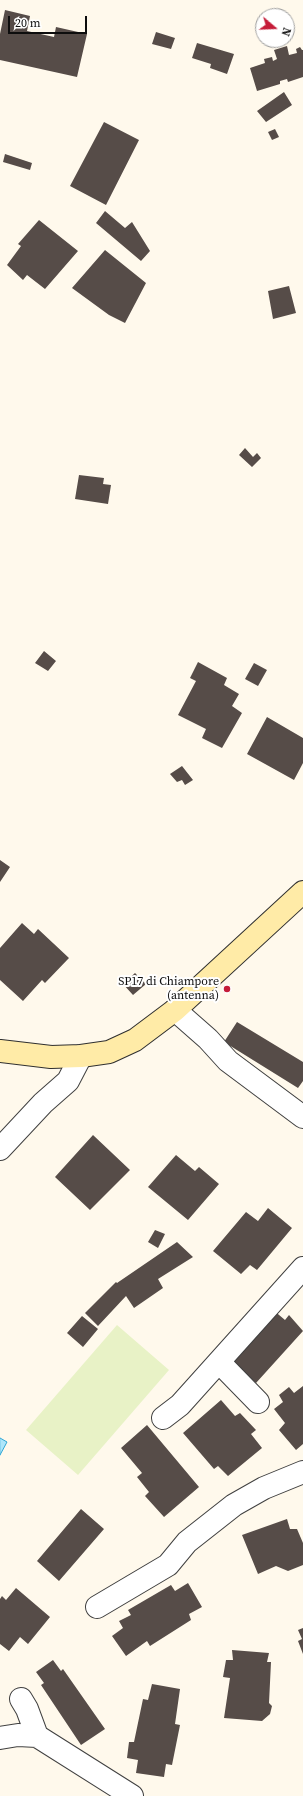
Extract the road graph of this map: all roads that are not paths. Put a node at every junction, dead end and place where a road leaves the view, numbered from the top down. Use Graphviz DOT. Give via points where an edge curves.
graph roads {
  1 [pos="303,892"];
  2 [pos="176,1010"];
  3 [pos="0,1051"];
  4 [pos="81,1056"];
  5 [pos="303,1117"];
  6 [pos="0,1149"];
  7 [pos="303,1268"];
  8 [pos="219,1362"];
  9 [pos="258,1402"];
  10 [pos="163,1418"];
  11 [pos="303,1472"];
  12 [pos="97,1607"];
  13 [pos="21,1699"];
  14 [pos="37,1736"];
  15 [pos="0,1738"];
  16 [pos="132,1796"];
  1 -- 2 [label="street"];
  2 -- 4 [label="street" via="135,1040 109,1052"];
  2 -- 5 [label="street" via="228,1061"];
  3 -- 4 [label="street" via="51,1057"];
  4 -- 6 [label="street" via="68,1081 43,1103"];
  7 -- 8 [label="street"];
  8 -- 9 [label="street"];
  8 -- 10 [label="street" via="180,1405"];
  11 -- 12 [label="street" via="264,1488 234,1505 187,1542 168,1566"];
  13 -- 14 [label="street"];
  14 -- 15 [label="street" via="18,1734"];
  14 -- 16 [label="street"];
}
